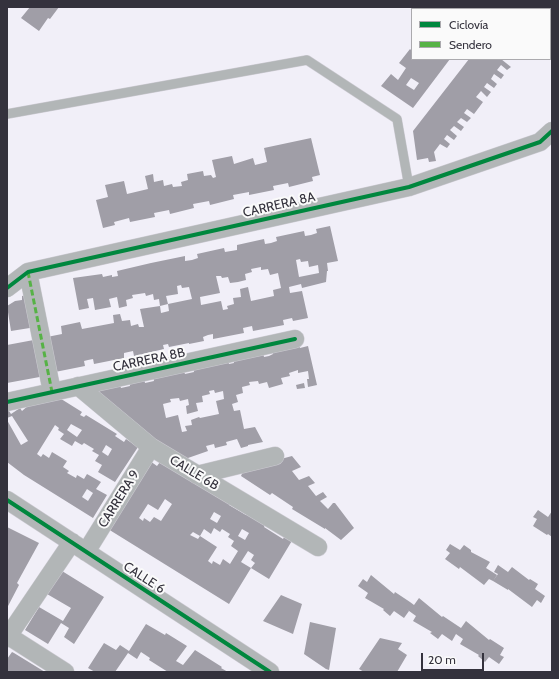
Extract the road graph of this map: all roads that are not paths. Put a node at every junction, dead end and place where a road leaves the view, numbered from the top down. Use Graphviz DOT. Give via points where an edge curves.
graph roads {
  1 [pos="7,114"];
  2 [pos="552,131"];
  3 [pos="409,187"];
  4 [pos="28,272"];
  5 [pos="7,288"];
  6 [pos="295,339"];
  7 [pos="78,386"];
  8 [pos="52,392"];
  9 [pos="7,402"];
  10 [pos="151,447"];
  11 [pos="275,456"];
  12 [pos="197,475"];
  13 [pos="7,500"];
  14 [pos="79,547"];
  15 [pos="318,548"];
  16 [pos="7,636"];
  17 [pos="65,672"];
  18 [pos="270,672"];
  1 -- 3 [label="lane" via="308,60 397,119"];
  2 -- 3 [label="street, CARRERA 8A" via="540,142"];
  3 -- 4 [label="street, CARRERA 8A"];
  4 -- 5 [label="street, CARRERA 8A"];
  4 -- 8 [label="street"];
  6 -- 7 [label="street, CARRERA 8B"];
  7 -- 8 [label="street, CARRERA 8B"];
  7 -- 10 [label="street, CALLE 6B"];
  8 -- 9 [label="street, CARRERA 8B"];
  10 -- 12 [label="street, CALLE 6B"];
  10 -- 14 [label="street, CARRERA 9"];
  11 -- 12 [label="street"];
  12 -- 15 [label="street, CALLE 6B"];
  13 -- 14 [label="street, CALLE 6"];
  14 -- 16 [label="street, CARRERA 9"];
  14 -- 18 [label="street, CALLE 6"];
  16 -- 17 [label="street"];
}
